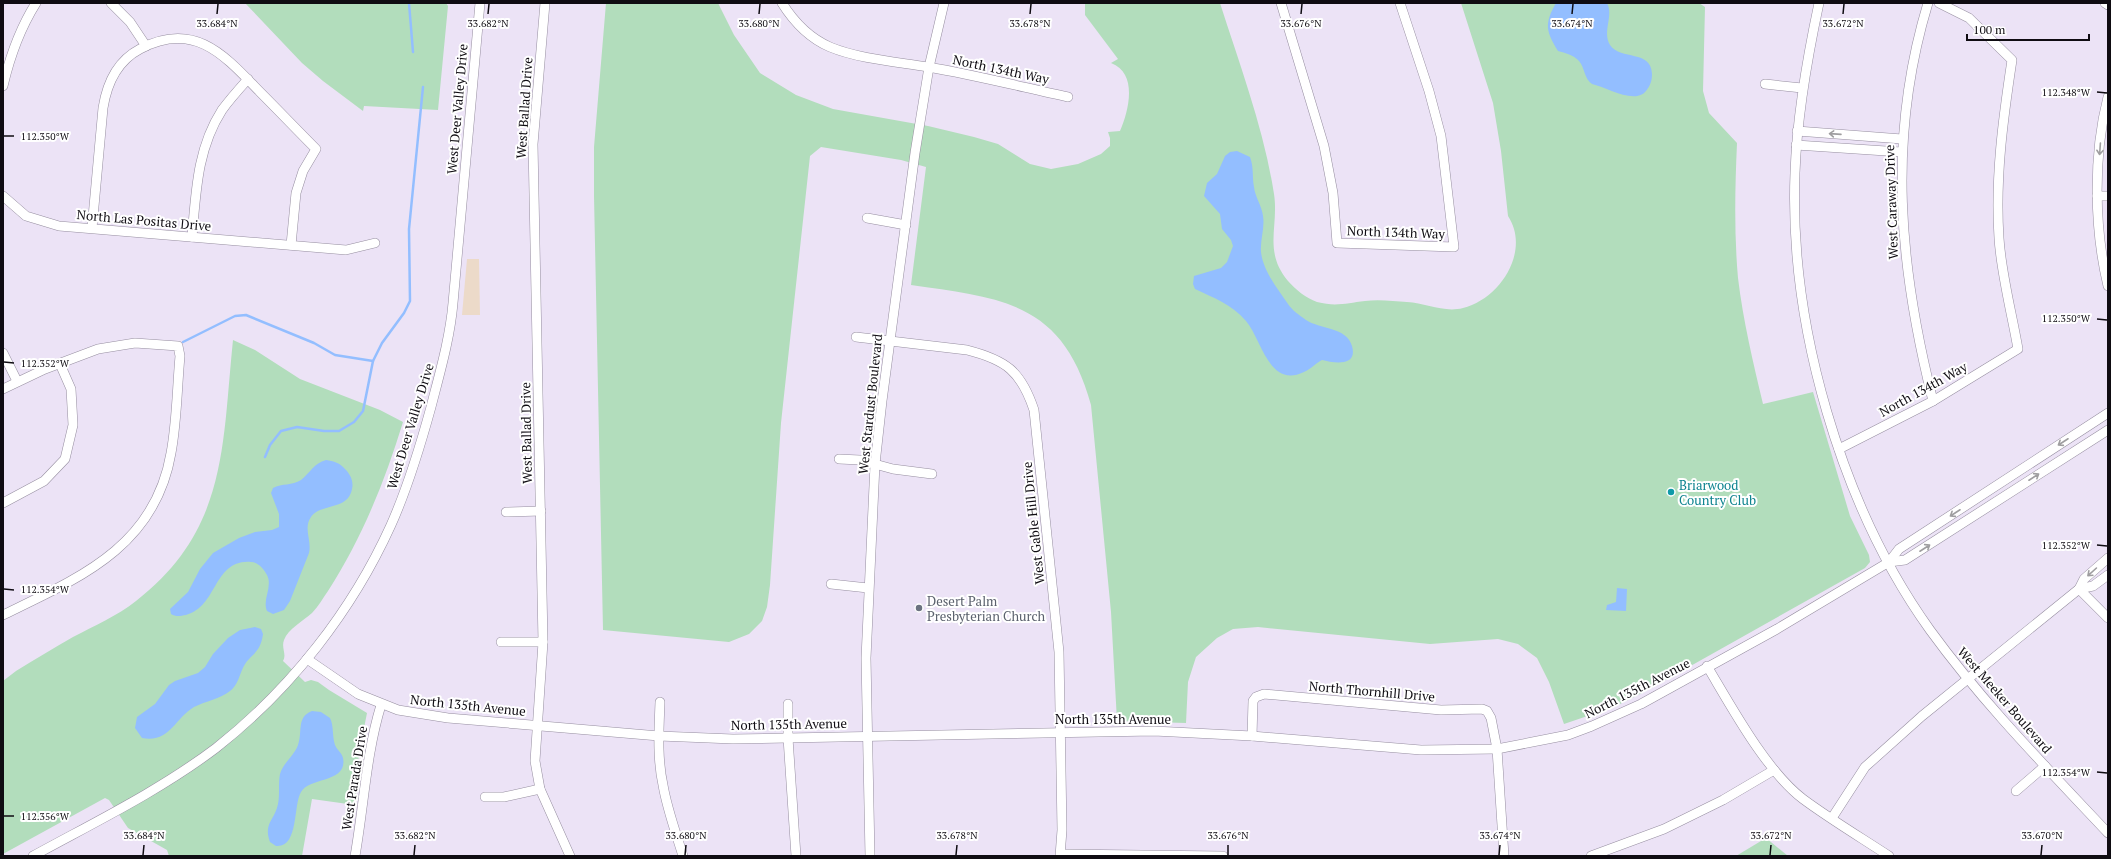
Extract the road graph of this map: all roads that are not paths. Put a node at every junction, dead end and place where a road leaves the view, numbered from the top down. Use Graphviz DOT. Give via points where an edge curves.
graph roads {
  1 [pos="36,3"];
  2 [pos="111,3"];
  3 [pos="480,3"];
  4 [pos="545,3"];
  5 [pos="782,3"];
  6 [pos="944,3"];
  7 [pos="1281,3"];
  8 [pos="1400,3"];
  9 [pos="1819,3"];
  10 [pos="1928,3"];
  11 [pos="1939,3"];
  12 [pos="2105,3"];
  13 [pos="2108,5"];
  14 [pos="146,46"];
  15 [pos="929,67"];
  16 [pos="248,79"];
  17 [pos="1765,84"];
  18 [pos="3,86"];
  19 [pos="1802,88"];
  20 [pos="1068,97"];
  21 [pos="2108,97"];
  22 [pos="2106,123"];
  23 [pos="1797,132"];
  24 [pos="1860,136"];
  25 [pos="1902,139"];
  26 [pos="1796,145"];
  27 [pos="1859,149"];
  28 [pos="1901,152"];
  29 [pos="3,196"];
  30 [pos="2097,196"];
  31 [pos="2108,196"];
  32 [pos="867,218"];
  33 [pos="906,225"];
  34 [pos="92,228"];
  35 [pos="192,237"];
  36 [pos="375,243"];
  37 [pos="291,245"];
  38 [pos="2108,286"];
  39 [pos="856,337"];
  40 [pos="890,341"];
  41 [pos="3,353"];
  42 [pos="60,364"];
  43 [pos="16,381"];
  44 [pos="3,389"];
  45 [pos="1933,401"];
  46 [pos="2108,413"];
  47 [pos="2087,427"];
  48 [pos="2108,430"];
  49 [pos="2095,438"];
  50 [pos="1839,449"];
  51 [pos="839,459"];
  52 [pos="875,464"];
  53 [pos="932,474"];
  54 [pos="1993,488"];
  55 [pos="2001,498"];
  56 [pos="3,503"];
  57 [pos="541,511"];
  58 [pos="506,512"];
  59 [pos="2108,558"];
  60 [pos="1889,562"];
  61 [pos="2108,574"];
  62 [pos="831,584"];
  63 [pos="868,588"];
  64 [pos="2079,589"];
  65 [pos="3,615"];
  66 [pos="2108,618"];
  67 [pos="501,642"];
  68 [pos="543,642"];
  69 [pos="307,659"];
  70 [pos="1707,666"];
  71 [pos="1967,679"];
  72 [pos="660,702"];
  73 [pos="788,704"];
  74 [pos="381,705"];
  75 [pos="538,725"];
  76 [pos="1061,732"];
  77 [pos="659,736"];
  78 [pos="867,736"];
  79 [pos="1252,736"];
  80 [pos="788,738"];
  81 [pos="1497,749"];
  82 [pos="2045,766"];
  83 [pos="1774,770"];
  84 [pos="540,789"];
  85 [pos="2016,791"];
  86 [pos="485,797"];
  87 [pos="1832,818"];
  88 [pos="2108,833"];
  89 [pos="1060,855"];
  90 [pos="33,856"];
  91 [pos="355,856"];
  92 [pos="570,856"];
  93 [pos="683,856"];
  94 [pos="796,856"];
  95 [pos="870,856"];
  96 [pos="1224,856"];
  97 [pos="1504,856"];
  98 [pos="1591,856"];
  99 [pos="1888,856"];
  1 -- 18 [label="street" via="16,40"];
  2 -- 14 [label="street" via="130,22"];
  3 -- 69 [label="street, West Deer Valley Drive" via="453,307 446,350 412,472 390,526 351,598"];
  4 -- 57 [label="street, West Ballad Drive" via="533,144"];
  5 -- 15 [label="street, North 134th Way" via="810,37 831,48"];
  6 -- 15 [label="street, West Stardust Boulevard"];
  7 -- 8 [label="street, North 134th Way" via="1324,146 1333,193 1337,243 1454,247 1441,136 1430,91"];
  9 -- 19 [label="street, West Meeker Boulevard"];
  10 -- 25 [label="street, West Caraway Drive" via="1914,60"];
  11 -- 45 [label="street, North 134th Way" via="1969,18 2012,60 2002,125 1997,188 1999,240 2018,349"];
  12 -- 13 [label="street"];
  14 -- 16 [label="street" via="158,41 195,40 223,55"];
  14 -- 34 [label="street" via="125,59 110,79 105,92"];
  15 -- 20 [label="street, North 134th Way"];
  15 -- 33 [label="street, West Stardust Boulevard" via="914,153"];
  16 -- 35 [label="street" via="223,110 205,146 197,176"];
  16 -- 37 [label="street" via="316,148 296,193"];
  17 -- 19 [label="street"];
  19 -- 23 [label="street, West Meeker Boulevard"];
  21 -- 22 [label="street"];
  22 -- 30 [label="street, one-way"];
  24 -- 23 [label="street, one-way"];
  23 -- 26 [label="street, West Meeker Boulevard"];
  24 -- 25 [label="street"];
  24 -- 27 [label="street"];
  25 -- 28 [label="street, West Caraway Drive"];
  26 -- 27 [label="street"];
  26 -- 50 [label="street, West Meeker Boulevard" via="1800,282 1812,358"];
  27 -- 28 [label="street"];
  28 -- 45 [label="street, West Caraway Drive" via="1904,254 1920,350"];
  29 -- 34 [label="street, North Las Positas Drive" via="26,216 36,220 59,226"];
  30 -- 31 [label="street"];
  30 -- 38 [label="street"];
  32 -- 33 [label="street"];
  33 -- 40 [label="street, West Stardust Boulevard"];
  34 -- 35 [label="street, North Las Positas Drive"];
  35 -- 37 [label="street, North Las Positas Drive"];
  36 -- 37 [label="street, North Las Positas Drive" via="346,250"];
  39 -- 40 [label="street"];
  40 -- 52 [label="street, West Stardust Boulevard"];
  40 -- 76 [label="street, West Gable Hill Drive" via="968,350 985,355 1002,362 1027,390 1034,410 1057,636"];
  41 -- 43 [label="street"];
  42 -- 43 [label="street"];
  42 -- 56 [label="street" via="71,389 73,425 65,458 44,482"];
  42 -- 65 [label="street" via="98,349 135,343 178,346 180,356 171,453 163,482 152,506 135,532 117,550 94,568"];
  43 -- 44 [label="street"];
  45 -- 50 [label="street, North 134th Way"];
  46 -- 47 [label="street, North 135th Avenue"];
  47 -- 49 [label="street"];
  47 -- 54 [label="street, North 135th Avenue, one-way"];
  48 -- 49 [label="street, North 135th Avenue"];
  55 -- 49 [label="street, North 135th Avenue, one-way"];
  50 -- 60 [label="street, West Meeker Boulevard" via="1856,496"];
  51 -- 52 [label="street"];
  52 -- 53 [label="street"];
  52 -- 63 [label="street, West Stardust Boulevard"];
  54 -- 55 [label="street"];
  54 -- 60 [label="street, North 135th Avenue, one-way" via="1899,549"];
  60 -- 55 [label="street, North 135th Avenue, one-way" via="1905,560"];
  57 -- 58 [label="street"];
  57 -- 68 [label="street, West Ballad Drive"];
  59 -- 64 [label="street, one-way" via="2084,579"];
  60 -- 70 [label="street, North 135th Avenue" via="1777,629"];
  60 -- 71 [label="street, West Meeker Boulevard" via="1929,628"];
  61 -- 64 [label="street" via="2092,586"];
  62 -- 63 [label="street"];
  63 -- 78 [label="street, West Stardust Boulevard"];
  64 -- 66 [label="street"];
  64 -- 71 [label="street"];
  67 -- 68 [label="street"];
  68 -- 75 [label="street, West Ballad Drive"];
  69 -- 74 [label="street, North 135th Avenue" via="358,694"];
  69 -- 90 [label="street, West Deer Valley Drive" via="266,703 212,751 166,782"];
  70 -- 81 [label="street, North 135th Avenue" via="1641,704 1592,726 1568,735"];
  70 -- 83 [label="street" via="1732,709"];
  71 -- 82 [label="street, West Meeker Boulevard"];
  71 -- 87 [label="street" via="1865,767"];
  72 -- 77 [label="street"];
  73 -- 80 [label="street"];
  74 -- 75 [label="street, North 135th Avenue" via="426,716"];
  74 -- 91 [label="street, West Parada Drive" via="367,758"];
  75 -- 77 [label="street, North 135th Avenue"];
  75 -- 84 [label="street, West Ballad Drive" via="535,761"];
  76 -- 78 [label="street, North 135th Avenue"];
  76 -- 79 [label="street, North 135th Avenue" via="1154,731"];
  76 -- 89 [label="street, West Gable Hill Drive"];
  77 -- 80 [label="street, North 135th Avenue"];
  77 -- 93 [label="street" via="662,784"];
  78 -- 80 [label="street, North 135th Avenue"];
  78 -- 95 [label="street, West Stardust Boulevard"];
  79 -- 81 [label="street, North 135th Avenue" via="1421,750"];
  79 -- 81 [label="street, North Thornhill Drive" via="1253,701 1264,694 1441,710 1482,709 1491,718"];
  80 -- 94 [label="street"];
  81 -- 97 [label="street"];
  82 -- 85 [label="street"];
  82 -- 88 [label="street, West Meeker Boulevard"];
  83 -- 87 [label="street" via="1802,798"];
  83 -- 98 [label="street" via="1664,830"];
  84 -- 86 [label="street" via="504,797"];
  84 -- 92 [label="street, West Ballad Drive"];
  87 -- 99 [label="street"];
  89 -- 96 [label="street"];
}
